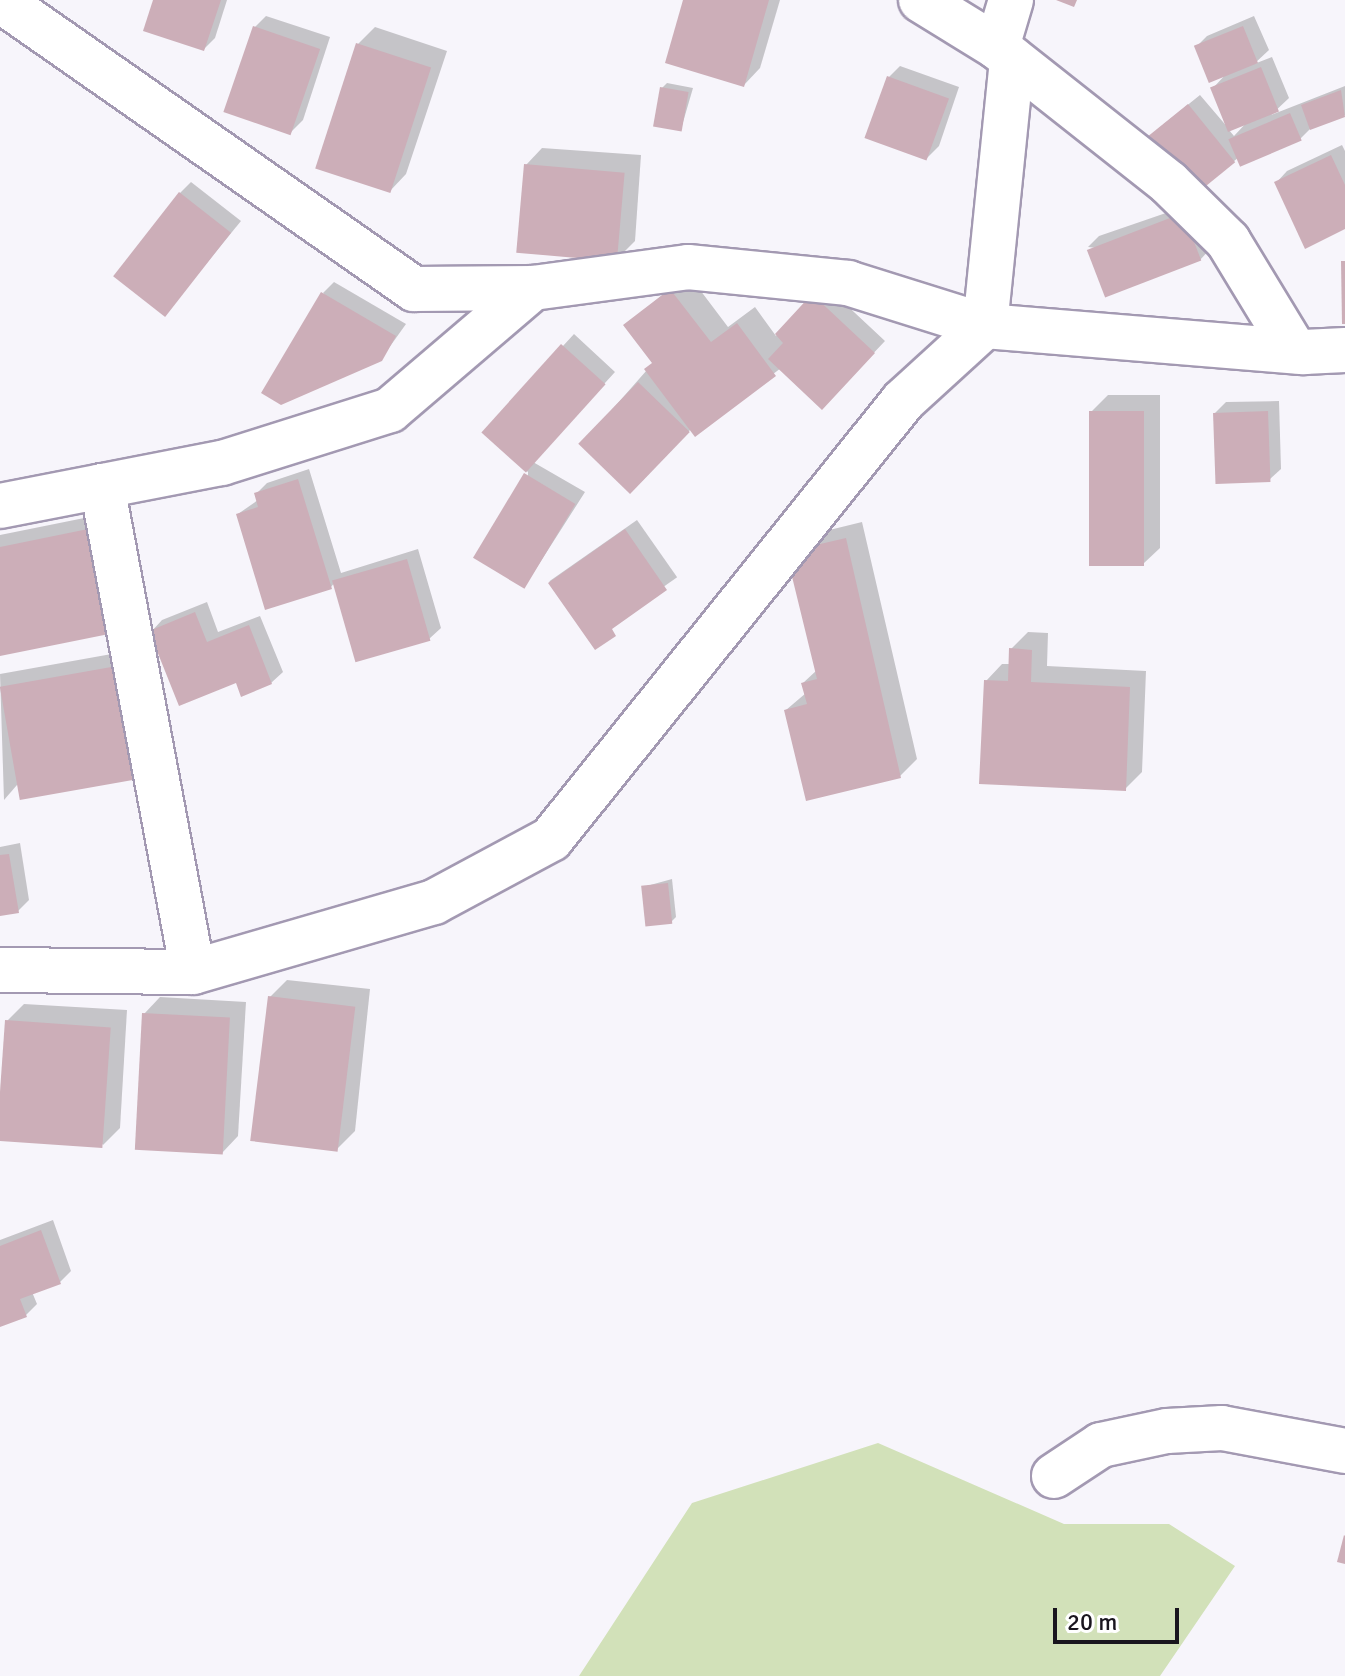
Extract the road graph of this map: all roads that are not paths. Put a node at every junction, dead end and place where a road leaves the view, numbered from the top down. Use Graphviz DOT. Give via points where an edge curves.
graph roads {
  1 [pos="0,0"];
  2 [pos="921,0"];
  3 [pos="1011,0"];
  4 [pos="1005,53"];
  5 [pos="533,288"];
  6 [pos="985,326"];
  7 [pos="1345,350"];
  8 [pos="1295,351"];
  9 [pos="102,486"];
  10 [pos="0,506"];
  11 [pos="0,970"];
  12 [pos="193,972"];
  13 [pos="1345,1451"];
  14 [pos="1054,1476"];
  1 -- 5 [label="street" via="414,289"];
  2 -- 4 [label="street"];
  3 -- 4 [label="street"];
  4 -- 6 [label="street"];
  4 -- 8 [label="street" via="1169,183 1228,241"];
  5 -- 6 [label="street" via="688,267 848,283"];
  5 -- 9 [label="street" via="390,410 222,463"];
  6 -- 8 [label="street"];
  6 -- 12 [label="street" via="903,401 551,839 434,902"];
  7 -- 8 [label="street"];
  9 -- 10 [label="street"];
  9 -- 12 [label="street"];
  11 -- 12 [label="street"];
  13 -- 14 [label="street" via="1222,1428 1167,1431 1101,1445"];
}
